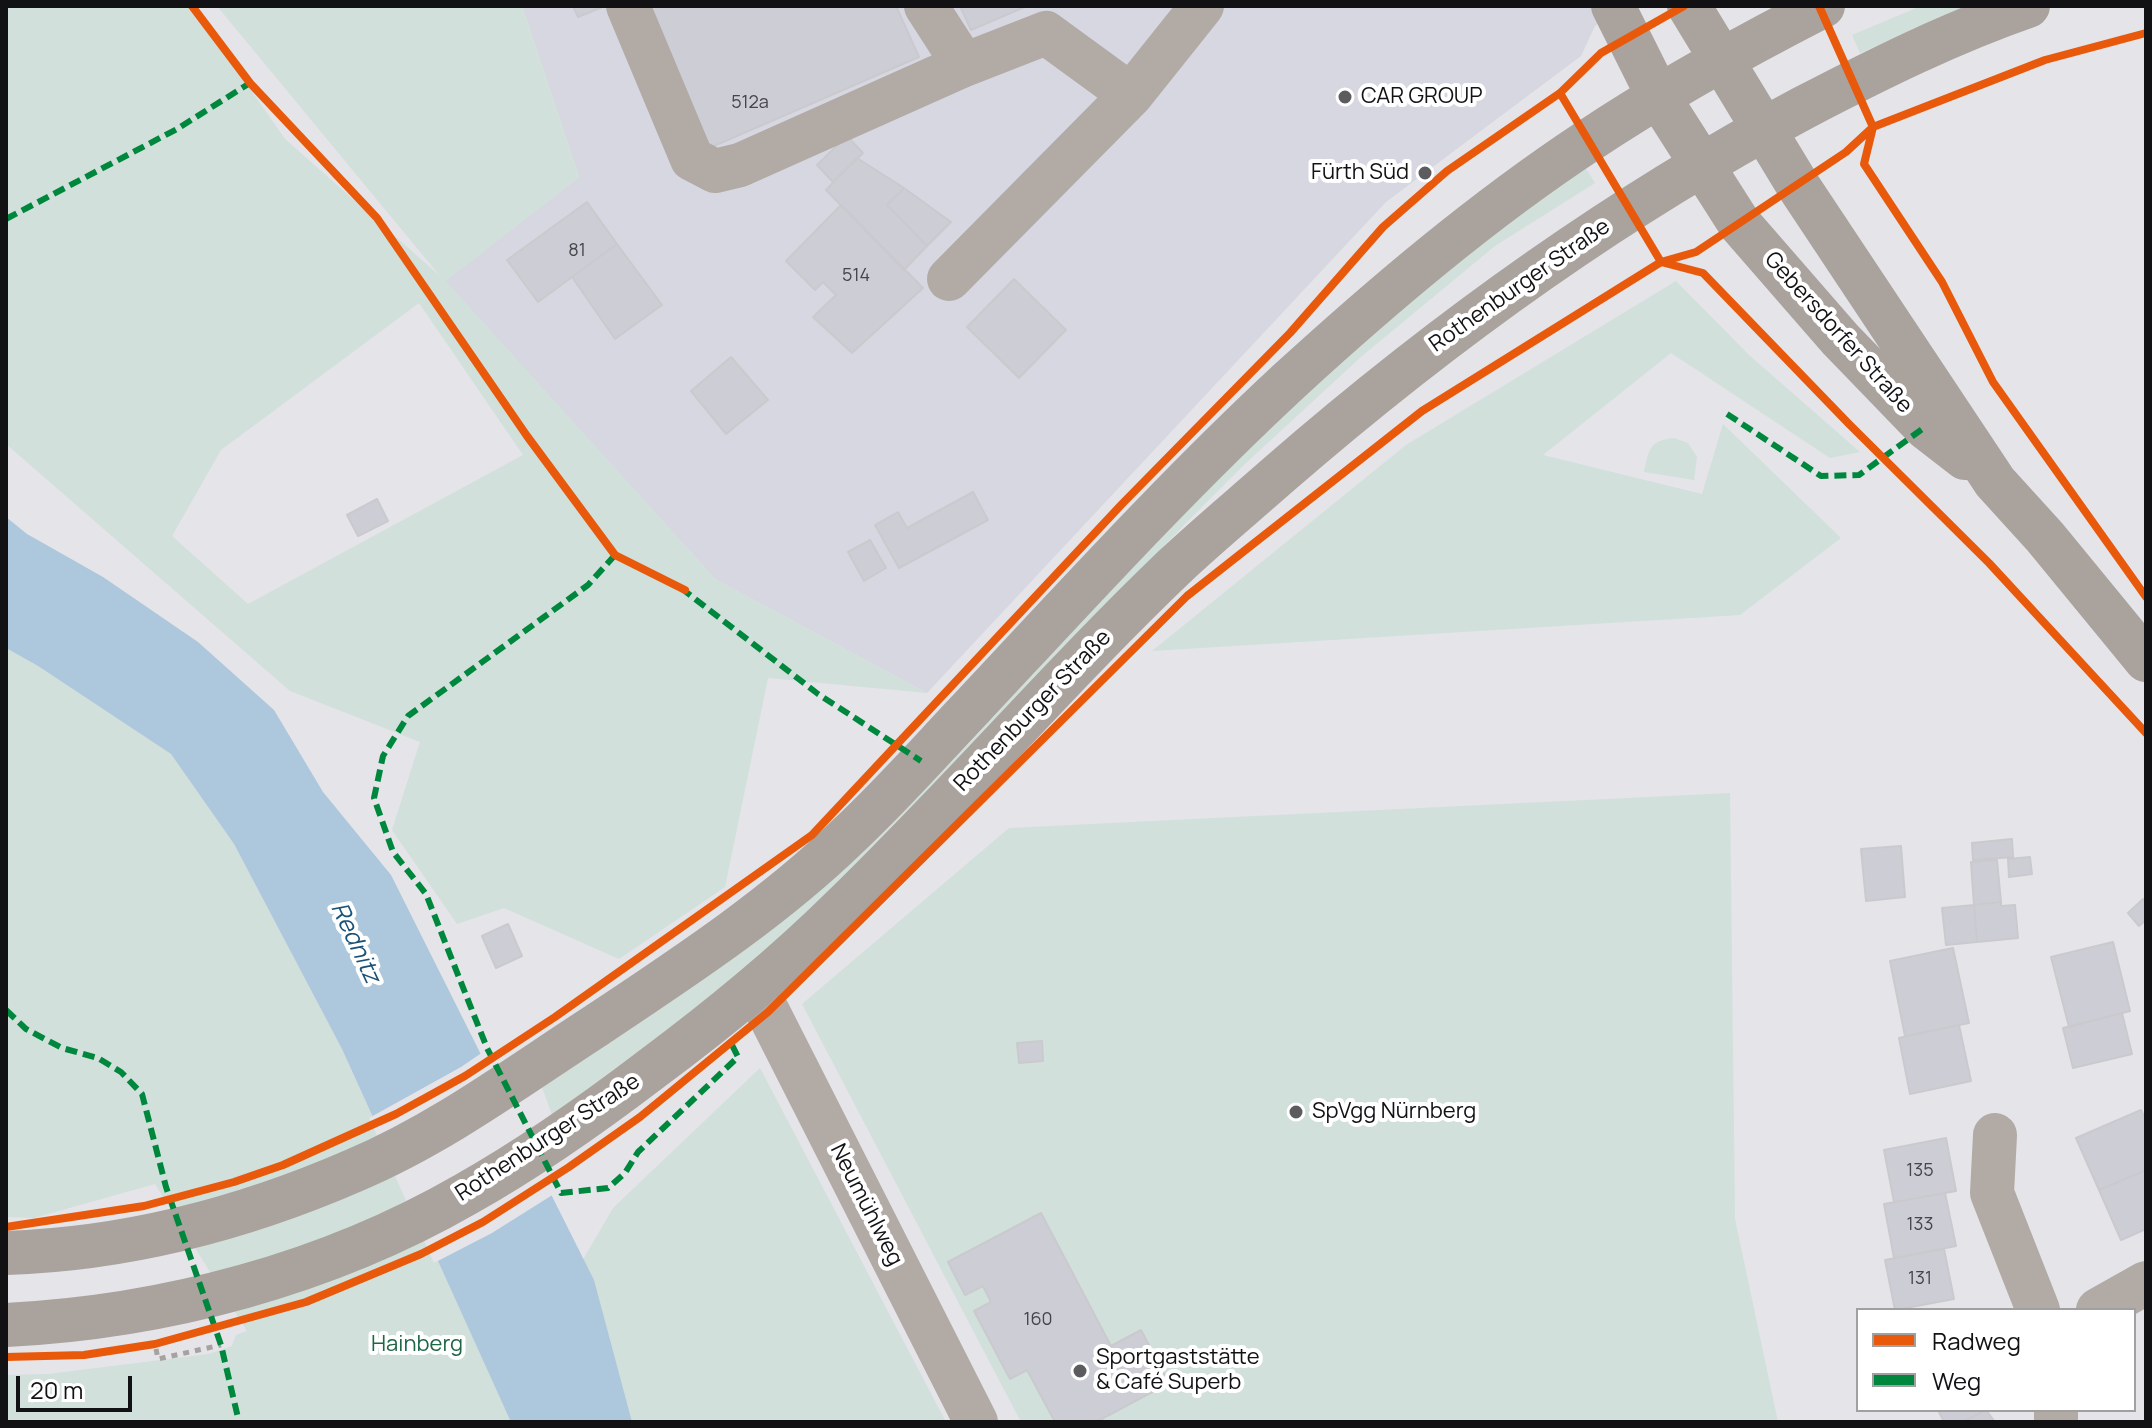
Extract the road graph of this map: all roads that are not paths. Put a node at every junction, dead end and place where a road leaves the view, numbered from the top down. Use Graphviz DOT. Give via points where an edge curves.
graph roads {
  1 [pos="628,6"];
  2 [pos="926,6"];
  3 [pos="1202,6"];
  4 [pos="1613,6"];
  5 [pos="1689,6"];
  6 [pos="1823,6"];
  7 [pos="2028,6"];
  8 [pos="1061,19"];
  9 [pos="1721,60"];
  10 [pos="964,65"];
  11 [pos="1131,95"];
  12 [pos="1658,96"];
  13 [pos="1763,129"];
  14 [pos="1700,165"];
  15 [pos="949,279"];
  16 [pos="1995,482"];
  17 [pos="2146,660"];
  18 [pos="752,990"];
  19 [pos="1995,1135"];
  20 [pos="6,1253"];
  21 [pos="2146,1283"];
  22 [pos="2037,1308"];
  23 [pos="2102,1308"];
  24 [pos="6,1325"];
  25 [pos="976,1422"];
  1 -- 10 [label="street" via="692,159 715,171 740,165"];
  2 -- 10 [label="street"];
  3 -- 11 [label="street"];
  4 -- 12 [label="main road, Gebersdorfer Straße"];
  5 -- 9 [label="main road, Gebersdorfer Straße"];
  6 -- 9 [label="main road, Rothenburger Straße"];
  7 -- 13 [label="main road, Rothenburger Straße" via="1883,67"];
  8 -- 10 [label="street"];
  8 -- 11 [label="street"];
  9 -- 12 [label="main road, Rothenburger Straße"];
  9 -- 13 [label="main road, Gebersdorfer Straße"];
  11 -- 15 [label="street"];
  12 -- 14 [label="main road, Gebersdorfer Straße"];
  12 -- 20 [label="main road, Rothenburger Straße" via="1508,198 1287,383 1174,494 885,799 831,852 734,929 469,1109 359,1169 242,1212 156,1236"];
  13 -- 14 [label="main road, Rothenburger Straße"];
  13 -- 16 [label="main road, Gebersdorfer Straße"];
  14 -- 16 [label="main road, Gebersdorfer Straße" via="1739,223 1840,339 1925,427"];
  14 -- 18 [label="main road, Rothenburger Straße" via="1448,335 1273,479 1175,566 878,873"];
  16 -- 17 [label="main road, Gebersdorfer Straße"];
  18 -- 24 [label="main road, Rothenburger Straße" via="593,1113 423,1217 321,1260 182,1303 66,1322"];
  18 -- 25 [label="street, Neumühlweg" via="768,1012"];
  19 -- 22 [label="street" via="1992,1193"];
  21 -- 23 [label="street"];
}
